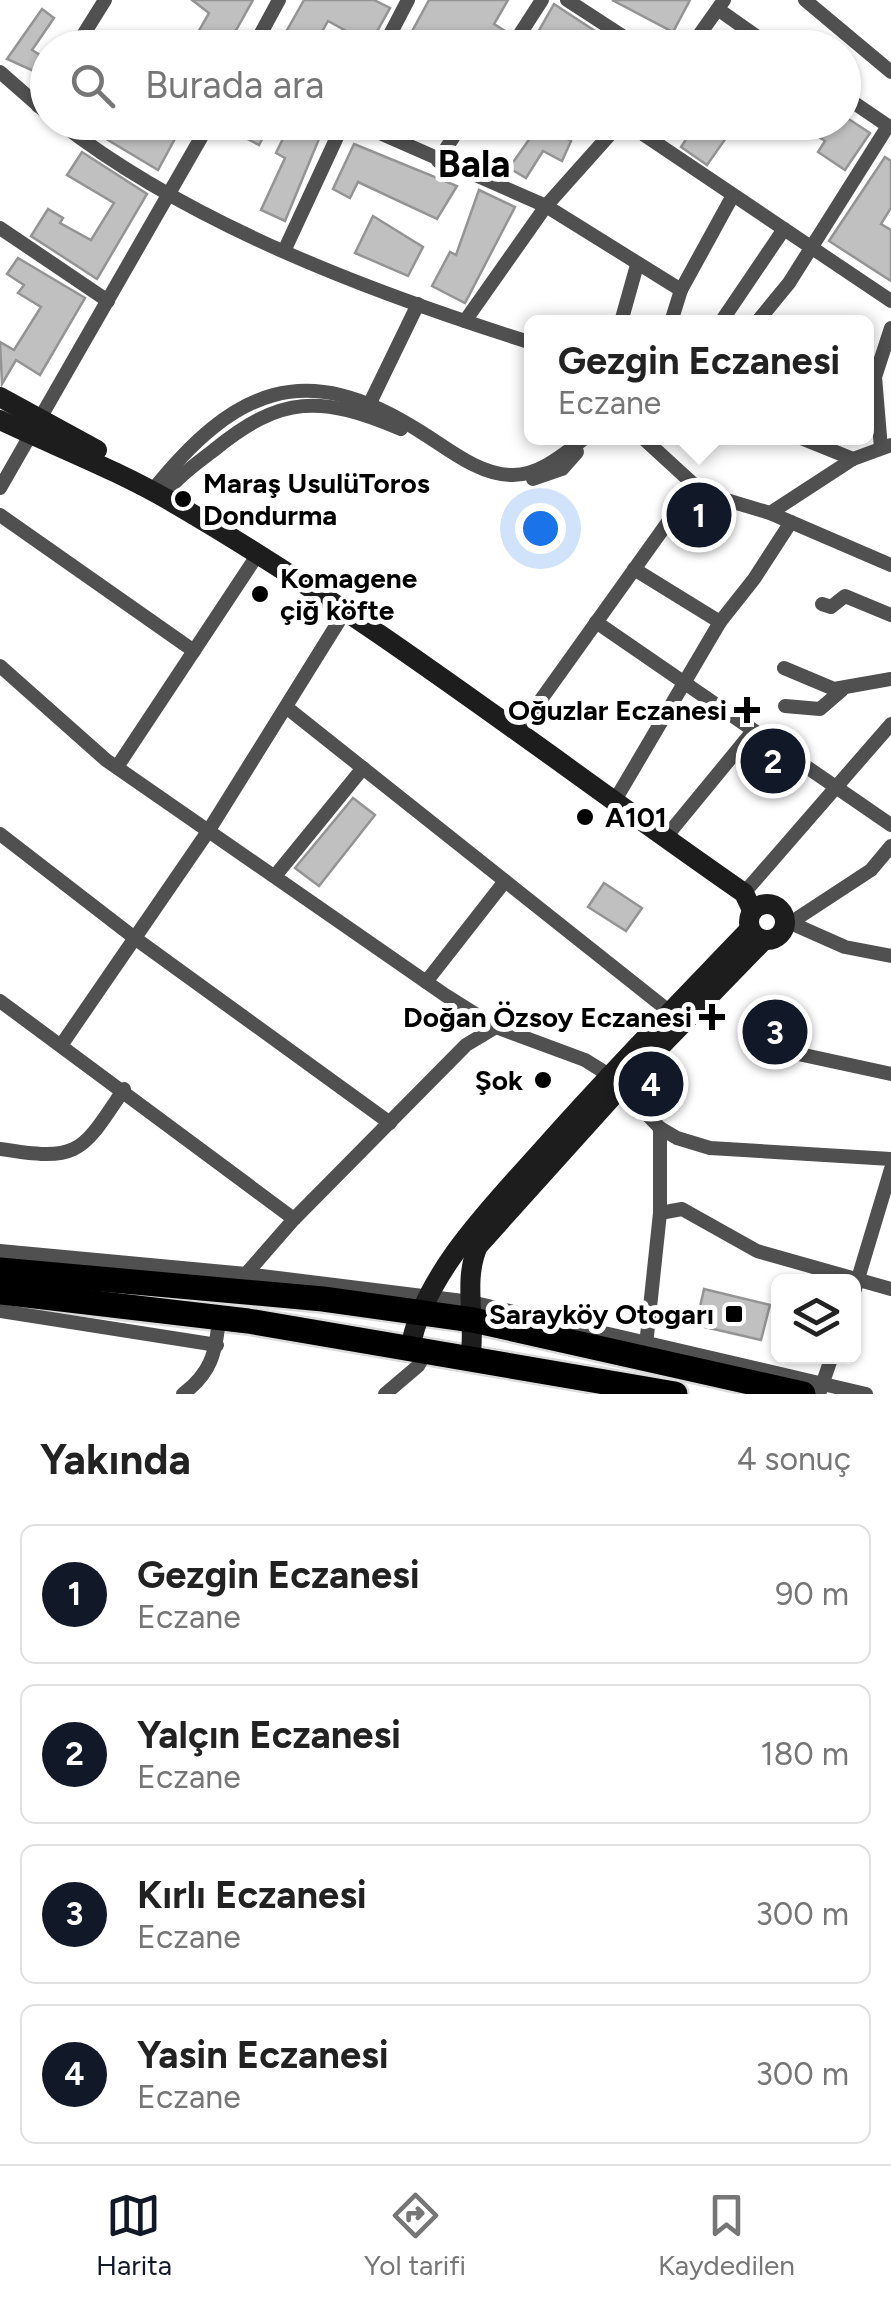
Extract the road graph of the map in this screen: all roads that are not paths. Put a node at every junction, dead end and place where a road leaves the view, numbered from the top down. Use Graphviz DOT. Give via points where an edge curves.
graph roads {
  1 [pos="105,0"];
  2 [pos="278,0"];
  3 [pos="408,0"];
  4 [pos="542,0"];
  5 [pos="567,0"];
  6 [pos="805,0"];
  7 [pos="721,5"];
  8 [pos="86,30"];
  9 [pos="262,30"];
  10 [pos="392,30"];
  11 [pos="523,30"];
  12 [pos="613,30"];
  13 [pos="703,30"];
  14 [pos="751,30"];
  15 [pos="841,30"];
  16 [pos="861,47"];
  17 [pos="0,72"];
  18 [pos="891,72"];
  19 [pos="30,99"];
  20 [pos="861,107"];
  21 [pos="890,125"];
  22 [pos="86,140"];
  23 [pos="200,140"];
  24 [pos="336,140"];
  25 [pos="394,140"];
  26 [pos="451,140"];
  27 [pos="606,140"];
  28 [pos="649,140"];
  29 [pos="438,161"];
  30 [pos="170,194"];
  31 [pos="732,197"];
  32 [pos="546,206"];
  33 [pos="0,228"];
  34 [pos="784,229"];
  35 [pos="810,245"];
  36 [pos="285,249"];
  37 [pos="637,265"];
  38 [pos="681,290"];
  39 [pos="108,301"];
  40 [pos="891,301"];
  41 [pos="418,304"];
  42 [pos="622,315"];
  43 [pos="672,315"];
  44 [pos="726,315"];
  45 [pos="763,315"];
  46 [pos="465,322"];
  47 [pos="891,328"];
  48 [pos="524,340"];
  49 [pos="0,397"];
  50 [pos="369,404"];
  51 [pos="0,420"];
  52 [pos="35,427"];
  53 [pos="575,445"];
  54 [pos="579,445"];
  55 [pos="651,445"];
  56 [pos="818,445"];
  57 [pos="886,447"];
  58 [pos="853,459"];
  59 [pos="693,487"];
  60 [pos="0,488"];
  61 [pos="162,493"];
  62 [pos="770,513"];
  63 [pos="0,515"];
  64 [pos="791,522"];
  65 [pos="256,557"];
  66 [pos="891,565"];
  67 [pos="634,569"];
  68 [pos="822,604"];
  69 [pos="344,613"];
  70 [pos="891,615"];
  71 [pos="596,622"];
  72 [pos="720,622"];
  73 [pos="194,651"];
  74 [pos="0,666"];
  75 [pos="784,668"];
  76 [pos="891,679"];
  77 [pos="682,684"];
  78 [pos="842,690"];
  79 [pos="786,706"];
  80 [pos="286,707"];
  81 [pos="891,724"];
  82 [pos="520,729"];
  83 [pos="753,731"];
  84 [pos="117,767"];
  85 [pos="363,768"];
  86 [pos="836,786"];
  87 [pos="614,802"];
  88 [pos="891,825"];
  89 [pos="209,830"];
  90 [pos="0,834"];
  91 [pos="666,838"];
  92 [pos="891,846"];
  93 [pos="276,876"];
  94 [pos="505,881"];
  95 [pos="753,918"];
  96 [pos="788,926"];
  97 [pos="136,940"];
  98 [pos="891,956"];
  99 [pos="426,982"];
  100 [pos="1,1005"];
  101 [pos="670,1012"];
  102 [pos="496,1027"];
  103 [pos="748,1043"];
  104 [pos="62,1044"];
  105 [pos="891,1074"];
  106 [pos="615,1081"];
  107 [pos="124,1090"];
  108 [pos="390,1123"];
  109 [pos="660,1128"];
  110 [pos="0,1148"];
  111 [pos="891,1160"];
  112 [pos="891,1169"];
  113 [pos="660,1213"];
  114 [pos="294,1219"];
  115 [pos="0,1251"];
  116 [pos="0,1270"];
  117 [pos="246,1274"];
  118 [pos="822,1274"];
  119 [pos="860,1274"];
  120 [pos="861,1286"];
  121 [pos="891,1289"];
  122 [pos="0,1292"];
  123 [pos="425,1305"];
  124 [pos="0,1311"];
  125 [pos="472,1311"];
  126 [pos="220,1318"];
  127 [pos="646,1344"];
  128 [pos="217,1345"];
  129 [pos="418,1350"];
  130 [pos="470,1360"];
  131 [pos="828,1364"];
  132 [pos="815,1390"];
  133 [pos="183,1394"];
  134 [pos="385,1394"];
  135 [pos="675,1394"];
  136 [pos="866,1394"];
  1 -- 8 [label="street"];
  2 -- 9 [label="street"];
  3 -- 10 [label="street"];
  4 -- 11 [label="street"];
  5 -- 12 [label="street"];
  6 -- 15 [label="street"];
  7 -- 13 [label="street"];
  7 -- 14 [label="street"];
  16 -- 18 [label="street"];
  17 -- 19 [label="street"];
  20 -- 21 [label="street"];
  21 -- 35 [label="street"];
  22 -- 30 [label="street"];
  23 -- 30 [label="street"];
  24 -- 36 [label="street"];
  25 -- 29 [label="street"];
  26 -- 29 [label="street"];
  27 -- 32 [label="street"];
  28 -- 31 [label="street"];
  29 -- 32 [label="street"];
  30 -- 36 [label="street"];
  30 -- 39 [label="street"];
  31 -- 34 [label="street"];
  31 -- 38 [label="street"];
  32 -- 37 [label="street"];
  32 -- 46 [label="street"];
  33 -- 39 [label="street"];
  34 -- 35 [label="street"];
  34 -- 44 [label="street"];
  35 -- 40 [label="street"];
  35 -- 45 [label="street"];
  36 -- 41 [label="street"];
  37 -- 38 [label="street"];
  37 -- 42 [label="street"];
  38 -- 43 [label="street"];
  39 -- 52 [label="street"];
  41 -- 46 [label="street"];
  41 -- 50 [label="street"];
  46 -- 48 [label="street"];
  47 -- 57 [label="street" via="875,377"];
  49 -- 52 [label="street"];
  50 -- 53 [label="street" via="480,466 511,475 555,461"];
  50 -- 61 [label="street" via="294,387 253,400 220,421"];
  51 -- 52 [label="street"];
  52 -- 60 [label="street"];
  52 -- 61 [label="street"];
  54 -- 61 [label="street" via="562,469 518,482 487,480 372,417 286,406 242,427"];
  55 -- 59 [label="street"];
  56 -- 58 [label="street"];
  57 -- 58 [label="street"];
  58 -- 62 [label="street"];
  59 -- 62 [label="street"];
  59 -- 67 [label="street"];
  61 -- 65 [label="street"];
  62 -- 64 [label="street"];
  63 -- 73 [label="street"];
  64 -- 66 [label="street"];
  64 -- 72 [label="street"];
  65 -- 69 [label="street"];
  65 -- 73 [label="street"];
  67 -- 71 [label="street"];
  67 -- 72 [label="street"];
  68 -- 70 [label="street" via="831,607 845,596"];
  69 -- 80 [label="street"];
  69 -- 82 [label="street"];
  71 -- 77 [label="street"];
  71 -- 82 [label="street"];
  72 -- 77 [label="street"];
  73 -- 84 [label="street"];
  74 -- 84 [label="street"];
  75 -- 78 [label="street"];
  76 -- 78 [label="street"];
  77 -- 83 [label="street"];
  77 -- 87 [label="street"];
  78 -- 79 [label="street" via="820,709"];
  80 -- 85 [label="street"];
  80 -- 89 [label="street"];
  81 -- 86 [label="street"];
  82 -- 87 [label="street"];
  83 -- 86 [label="street"];
  83 -- 91 [label="street"];
  84 -- 89 [label="street"];
  85 -- 93 [label="street"];
  85 -- 94 [label="street"];
  86 -- 88 [label="street"];
  86 -- 95 [label="street"];
  87 -- 91 [label="street"];
  89 -- 93 [label="street"];
  89 -- 97 [label="street"];
  90 -- 97 [label="street"];
  91 -- 95 [label="street"];
  92 -- 96 [label="street" via="871,870"];
  93 -- 99 [label="street"];
  94 -- 99 [label="street"];
  94 -- 101 [label="street"];
  95 -- 96 [label="street" via="780,934"];
  95 -- 96 [label="street" via="772,904"];
  95 -- 101 [label="street"];
  95 -- 106 [label="street"];
  96 -- 98 [label="street"];
  97 -- 104 [label="street"];
  97 -- 108 [label="street"];
  99 -- 102 [label="street"];
  100 -- 104 [label="street"];
  101 -- 106 [label="street"];
  102 -- 106 [label="street" via="550,1044"];
  102 -- 108 [label="street" via="466,1045"];
  103 -- 105 [label="street"];
  104 -- 107 [label="street"];
  106 -- 109 [label="street"];
  106 -- 123 [label="street" via="468,1233"];
  106 -- 125 [label="street" via="478,1246 468,1267"];
  107 -- 110 [label="street" via="87,1143 69,1153"];
  107 -- 114 [label="street"];
  108 -- 114 [label="street"];
  109 -- 111 [label="street" via="710,1148"];
  109 -- 113 [label="street"];
  112 -- 119 [label="street"];
  113 -- 118 [label="street" via="682,1208 757,1251"];
  113 -- 127 [label="street"];
  114 -- 117 [label="street"];
  115 -- 117 [label="street"];
  116 -- 123 [label="highway"];
  117 -- 123 [label="street"];
  120 -- 121 [label="street"];
  122 -- 126 [label="highway"];
  123 -- 125 [label="highway"];
  123 -- 129 [label="street"];
  124 -- 128 [label="street"];
  125 -- 127 [label="street"];
  125 -- 130 [label="street"];
  125 -- 132 [label="highway"];
  126 -- 128 [label="street"];
  126 -- 129 [label="highway"];
  127 -- 132 [label="street"];
  128 -- 133 [label="street" via="202,1380"];
  129 -- 130 [label="highway"];
  129 -- 134 [label="street" via="418,1366"];
  130 -- 135 [label="highway"];
  131 -- 132 [label="street"];
  132 -- 136 [label="street"];
}
